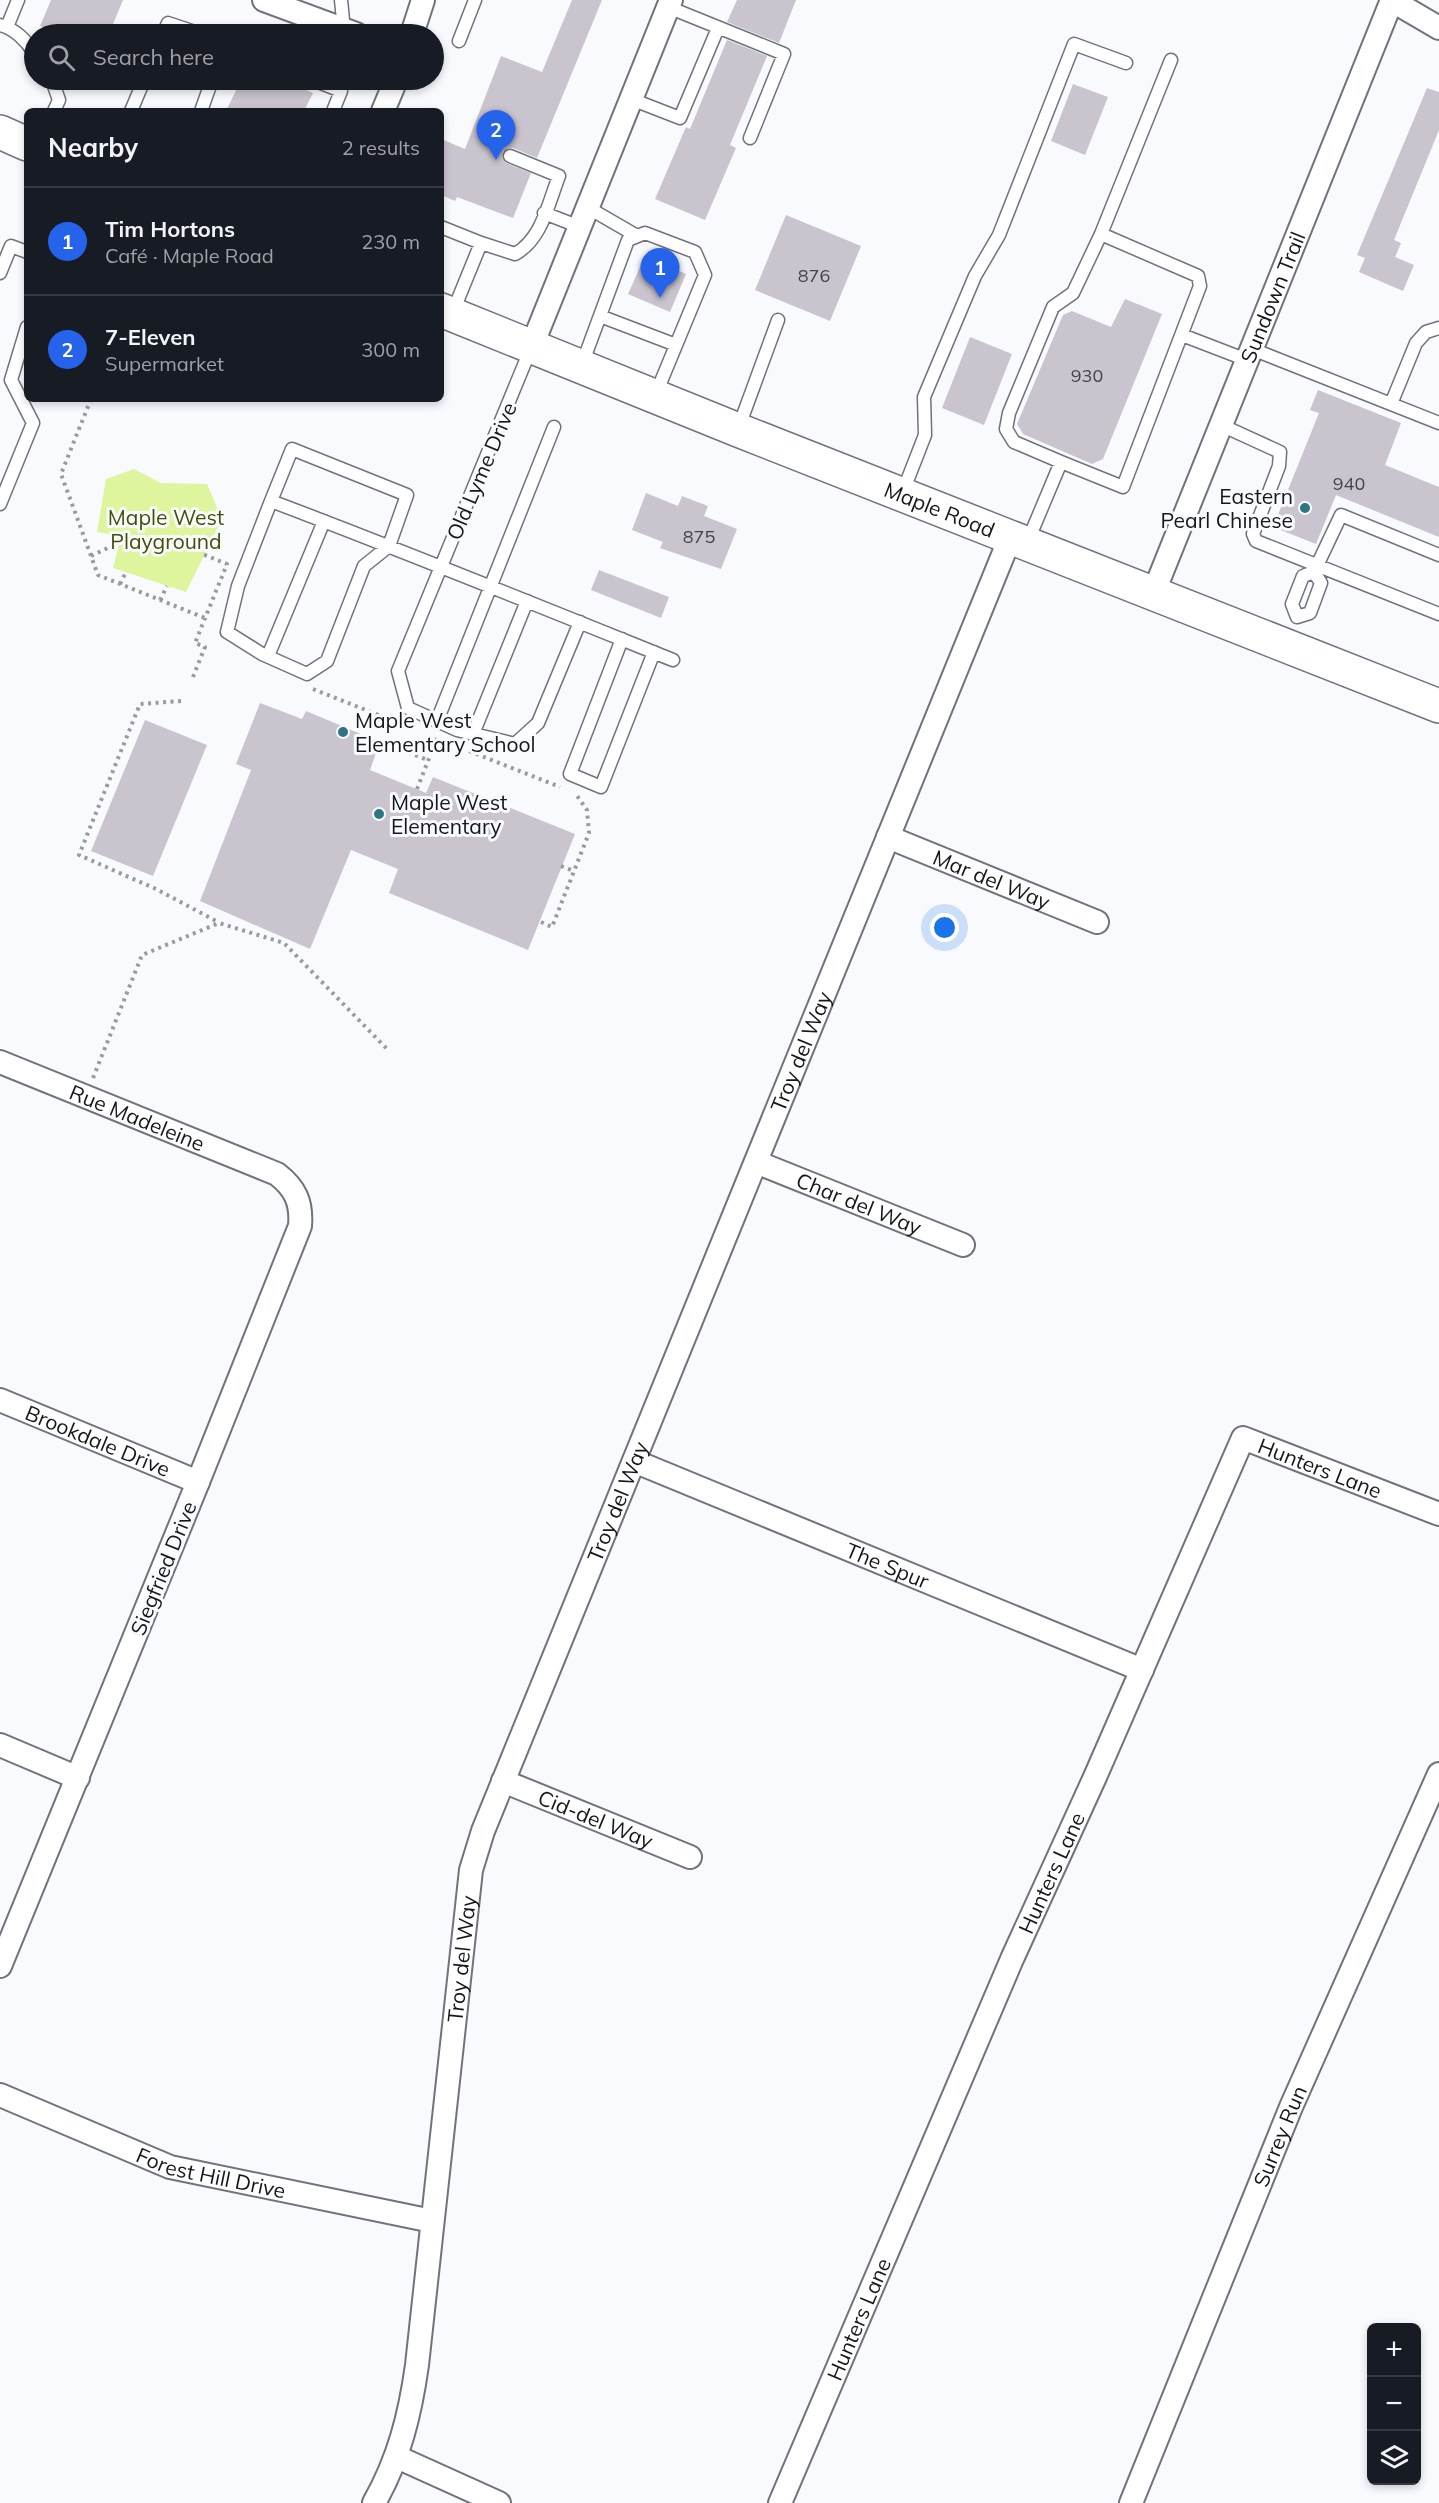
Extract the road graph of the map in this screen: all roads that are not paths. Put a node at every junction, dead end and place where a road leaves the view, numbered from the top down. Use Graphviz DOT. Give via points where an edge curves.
graph roads {
  1 [pos="18,0"];
  2 [pos="264,0"];
  3 [pos="341,0"];
  4 [pos="423,0"];
  5 [pos="475,0"];
  6 [pos="1391,0"];
  7 [pos="670,4"];
  8 [pos="328,24"];
  9 [pos="348,24"];
  10 [pos="415,24"];
  11 [pos="4,26"];
  12 [pos="718,28"];
  13 [pos="1439,28"];
  14 [pos="24,40"];
  15 [pos="459,41"];
  16 [pos="1171,60"];
  17 [pos="1126,63"];
  18 [pos="56,90"];
  19 [pos="140,90"];
  20 [pos="208,90"];
  21 [pos="338,90"];
  22 [pos="391,90"];
  23 [pos="631,99"];
  24 [pos="55,108"];
  25 [pos="132,108"];
  26 [pos="202,108"];
  27 [pos="334,108"];
  28 [pos="383,108"];
  29 [pos="0,132"];
  30 [pos="750,138"];
  31 [pos="24,143"];
  32 [pos="510,156"];
  33 [pos="544,213"];
  34 [pos="584,217"];
  35 [pos="444,228"];
  36 [pos="1101,234"];
  37 [pos="637,236"];
  38 [pos="481,243"];
  39 [pos="24,251"];
  40 [pos="0,273"];
  41 [pos="446,313"];
  42 [pos="600,316"];
  43 [pos="778,320"];
  44 [pos="1439,328"];
  45 [pos="1182,335"];
  46 [pos="24,337"];
  47 [pos="676,345"];
  48 [pos="531,348"];
  49 [pos="1249,354"];
  50 [pos="581,368"];
  51 [pos="11,380"];
  52 [pos="0,387"];
  53 [pos="655,397"];
  54 [pos="1391,404"];
  55 [pos="1439,423"];
  56 [pos="1221,425"];
  57 [pos="554,427"];
  58 [pos="738,430"];
  59 [pos="1061,462"];
  60 [pos="901,495"];
  61 [pos="271,501"];
  62 [pos="0,504"];
  63 [pos="324,521"];
  64 [pos="1018,541"];
  65 [pos="389,546"];
  66 [pos="1439,555"];
  67 [pos="441,566"];
  68 [pos="1316,568"];
  69 [pos="491,586"];
  70 [pos="1153,594"];
  71 [pos="527,601"];
  72 [pos="1439,614"];
  73 [pos="580,622"];
  74 [pos="1291,632"];
  75 [pos="622,639"];
  76 [pos="654,652"];
  77 [pos="268,656"];
  78 [pos="673,660"];
  79 [pos="1439,706"];
  80 [pos="437,721"];
  81 [pos="473,734"];
  82 [pos="888,837"];
  83 [pos="1097,922"];
  84 [pos="0,1062"];
  85 [pos="756,1162"];
  86 [pos="277,1174"];
  87 [pos="963,1245"];
  88 [pos="0,1400"];
  89 [pos="634,1461"];
  90 [pos="198,1482"];
  91 [pos="1439,1514"];
  92 [pos="1142,1670"];
  93 [pos="0,1745"];
  94 [pos="1439,1774"];
  95 [pos="78,1778"];
  96 [pos="504,1781"];
  97 [pos="690,1857"];
  98 [pos="0,1966"];
  99 [pos="0,2095"];
  100 [pos="432,2221"];
  101 [pos="397,2457"];
  102 [pos="374,2503"];
  103 [pos="499,2503"];
  104 [pos="780,2503"];
  105 [pos="1131,2503"];
  1 -- 11 [label="lane"];
  2 -- 8 [label="street"];
  3 -- 9 [label="lane"];
  4 -- 10 [label="street"];
  5 -- 15 [label="lane"];
  6 -- 13 [label="street"];
  6 -- 49 [label="street, Sundown Trail"];
  7 -- 12 [label="lane"];
  7 -- 23 [label="street, Old Lyme Drive"];
  11 -- 14 [label="lane"];
  12 -- 23 [label="lane" via="680,118"];
  12 -- 30 [label="lane" via="784,54"];
  16 -- 36 [label="lane"];
  17 -- 60 [label="lane" via="1074,44 999,235 975,276 924,398 925,435"];
  18 -- 24 [label="lane" via="59,100"];
  19 -- 25 [label="lane"];
  20 -- 26 [label="lane"];
  21 -- 27 [label="lane"];
  22 -- 28 [label="street"];
  23 -- 34 [label="street, Old Lyme Drive"];
  29 -- 31 [label="main road"];
  32 -- 33 [label="lane" via="559,176"];
  33 -- 34 [label="lane"];
  33 -- 38 [label="lane" via="535,237 515,255"];
  34 -- 37 [label="lane"];
  34 -- 48 [label="street, Old Lyme Drive"];
  35 -- 38 [label="lane"];
  36 -- 45 [label="lane" via="1198,276 1200,286"];
  36 -- 59 [label="lane" via="1073,293 1053,307 1006,429 1014,442"];
  37 -- 42 [label="lane" via="628,240"];
  37 -- 47 [label="lane" via="645,233 695,252 705,275"];
  38 -- 41 [label="lane"];
  39 -- 40 [label="lane" via="11,246"];
  41 -- 48 [label="main road, Maple Road"];
  42 -- 47 [label="lane"];
  42 -- 50 [label="lane"];
  43 -- 58 [label="lane"];
  44 -- 54 [label="lane" via="1426,332 1416,343"];
  45 -- 49 [label="lane"];
  45 -- 59 [label="lane" via="1123,487"];
  46 -- 51 [label="lane"];
  47 -- 53 [label="lane"];
  48 -- 50 [label="main road, Maple Road"];
  48 -- 67 [label="lane, Old Lyme Drive"];
  49 -- 54 [label="lane"];
  49 -- 56 [label="street, Sundown Trail"];
  50 -- 53 [label="main road, Maple Road"];
  51 -- 52 [label="lane"];
  51 -- 62 [label="lane" via="33,423"];
  53 -- 58 [label="main road, Maple Road"];
  54 -- 55 [label="lane"];
  56 -- 68 [label="lane" via="1280,452 1279,466 1253,534 1256,541"];
  56 -- 70 [label="street, Sundown Trail"];
  57 -- 69 [label="lane"];
  58 -- 60 [label="main road, Maple Road"];
  59 -- 64 [label="lane"];
  60 -- 64 [label="main road, Maple Road"];
  61 -- 63 [label="lane"];
  61 -- 65 [label="lane" via="292,449 407,495"];
  61 -- 77 [label="lane" via="238,586 226,632"];
  63 -- 65 [label="lane"];
  63 -- 77 [label="lane"];
  64 -- 70 [label="main road, Maple Road"];
  64 -- 82 [label="street, Troy del Way"];
  65 -- 67 [label="lane"];
  65 -- 77 [label="lane" via="364,566 327,661 307,674"];
  66 -- 68 [label="lane" via="1341,515"];
  67 -- 69 [label="lane"];
  67 -- 80 [label="lane, Old Lyme Drive" via="398,671 408,708"];
  68 -- 72 [label="lane"];
  68 -- 74 [label="lane" via="1303,576 1292,604"];
  68 -- 74 [label="lane" via="1321,583 1310,613"];
  69 -- 71 [label="lane"];
  69 -- 80 [label="lane"];
  70 -- 74 [label="main road, Maple Road"];
  71 -- 73 [label="lane"];
  71 -- 81 [label="lane"];
  73 -- 75 [label="lane"];
  73 -- 81 [label="lane, Old Lyme Drive" via="538,723 515,744"];
  74 -- 79 [label="main road, Maple Road"];
  75 -- 76 [label="lane"];
  75 -- 76 [label="lane" via="570,774 601,787"];
  76 -- 78 [label="lane"];
  80 -- 81 [label="lane, Old Lyme Drive"];
  82 -- 83 [label="street, Mar del Way"];
  82 -- 85 [label="street, Troy del Way"];
  84 -- 86 [label="street, Rue Madeleine"];
  85 -- 87 [label="street, Char del Way"];
  85 -- 89 [label="street, Troy del Way"];
  86 -- 90 [label="street, Siegfried Drive" via="297,1196 300,1226"];
  88 -- 90 [label="street, Brookdale Drive"];
  89 -- 92 [label="street, The Spur"];
  89 -- 96 [label="street, Troy del Way"];
  90 -- 95 [label="street, Siegfried Drive"];
  91 -- 92 [label="street, Hunters Lane" via="1243,1438"];
  92 -- 104 [label="street, Hunters Lane" via="1012,1959"];
  93 -- 95 [label="street"];
  94 -- 105 [label="street, Surrey Run" via="1291,2107"];
  95 -- 98 [label="street, Siegfried Drive"];
  96 -- 97 [label="street, Cid-del Way"];
  96 -- 100 [label="street, Troy del Way" via="471,1870"];
  99 -- 100 [label="street, Forest Hill Drive" via="170,2167"];
  100 -- 101 [label="street, Troy del Way" via="417,2365 410,2412"];
  101 -- 102 [label="street, Troy del Way"];
  101 -- 103 [label="street"];
}
